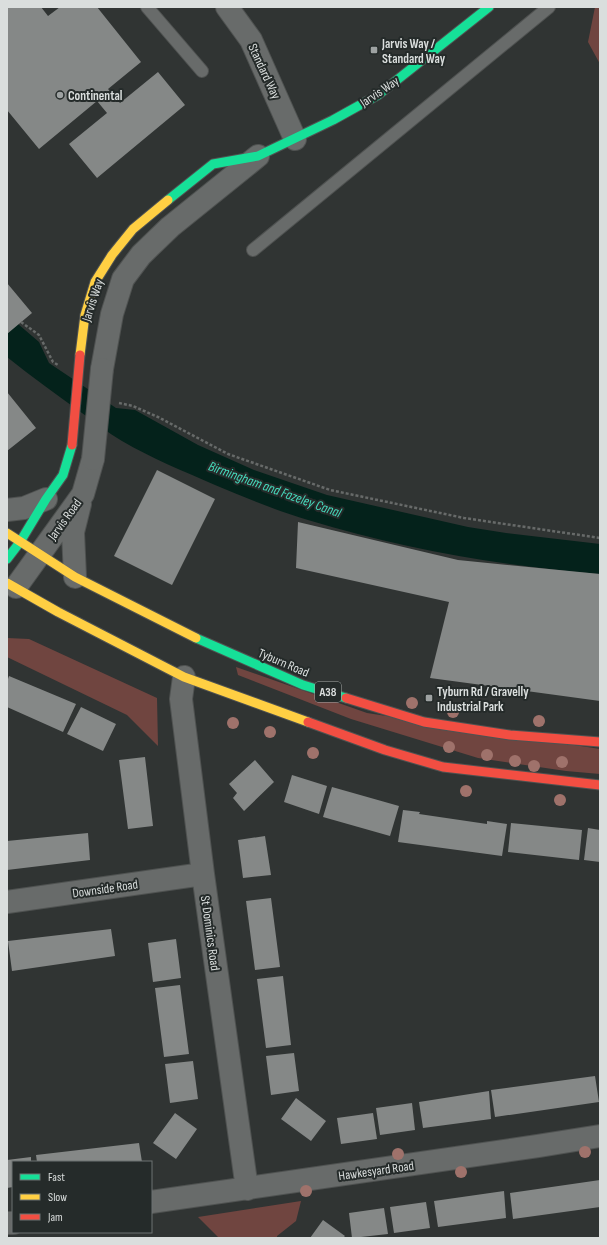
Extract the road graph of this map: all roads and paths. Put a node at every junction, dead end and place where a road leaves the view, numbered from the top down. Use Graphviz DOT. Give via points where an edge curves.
graph roads {
  1 [pos="146,7"];
  2 [pos="227,7"];
  3 [pos="489,7"];
  4 [pos="549,7"];
  5 [pos="202,71"];
  6 [pos="296,139"];
  7 [pos="258,156"];
  8 [pos="253,250"];
  9 [pos="21,322"];
  10 [pos="60,366"];
  11 [pos="115,403"];
  12 [pos="93,459"];
  13 [pos="83,494"];
  14 [pos="46,499"];
  15 [pos="7,510"];
  16 [pos="7,534"];
  17 [pos="600,538"];
  18 [pos="20,542"];
  19 [pos="38,554"];
  20 [pos="7,559"];
  21 [pos="75,577"];
  22 [pos="12,585"];
  23 [pos="184,677"];
  24 [pos="600,742"];
  25 [pos="600,785"];
  26 [pos="203,874"];
  27 [pos="7,902"];
  28 [pos="600,1136"];
  29 [pos="247,1189"];
  30 [pos="152,1202"];
  1 -- 5 [label="lane"];
  2 -- 6 [label="street, Standard Way" via="251,40"];
  3 -- 6 [label="main road, Jarvis Way" via="378,94"];
  4 -- 8 [label="lane"];
  6 -- 7 [label="main road, Jarvis Way"];
  7 -- 12 [label="street, Jarvis Way, bridge" via="170,226 141,255 123,279 112,314 102,369"];
  7 -- 14 [label="main road, Jarvis Way, bridge" via="213,164 133,230 112,255 95,282 85,315 72,445 63,476"];
  9 -- 10 [label="path" via="39,335 53,362"];
  11 -- 17 [label="path" via="140,408 228,454 330,490 464,518"];
  12 -- 13 [label="street, Jarvis Road"];
  13 -- 19 [label="street, Jarvis Road"];
  13 -- 21 [label="street" via="73,532"];
  14 -- 15 [label="street" via="24,508"];
  14 -- 18 [label="main road, Jarvis Way"];
  16 -- 18 [label="main road, Tyburn Road / A38"];
  18 -- 19 [label="main road, Tyburn Road / A38"];
  18 -- 20 [label="main road, Jarvis Way"];
  19 -- 21 [label="main road, Tyburn Road / A38"];
  19 -- 22 [label="street, Jarvis Road"];
  21 -- 24 [label="main road, Tyburn Road / A38" via="193,637 303,685 424,722 510,735"];
  22 -- 23 [label="main road" via="58,612"];
  23 -- 25 [label="main road" via="385,750 443,767"];
  23 -- 26 [label="street, St Dominics Road" via="181,699"];
  26 -- 27 [label="street, Downside Road"];
  26 -- 29 [label="street, St Dominics Road"];
  28 -- 29 [label="street, Hawkesyard Road"];
  29 -- 30 [label="street, Hawkesyard Road"];
}
